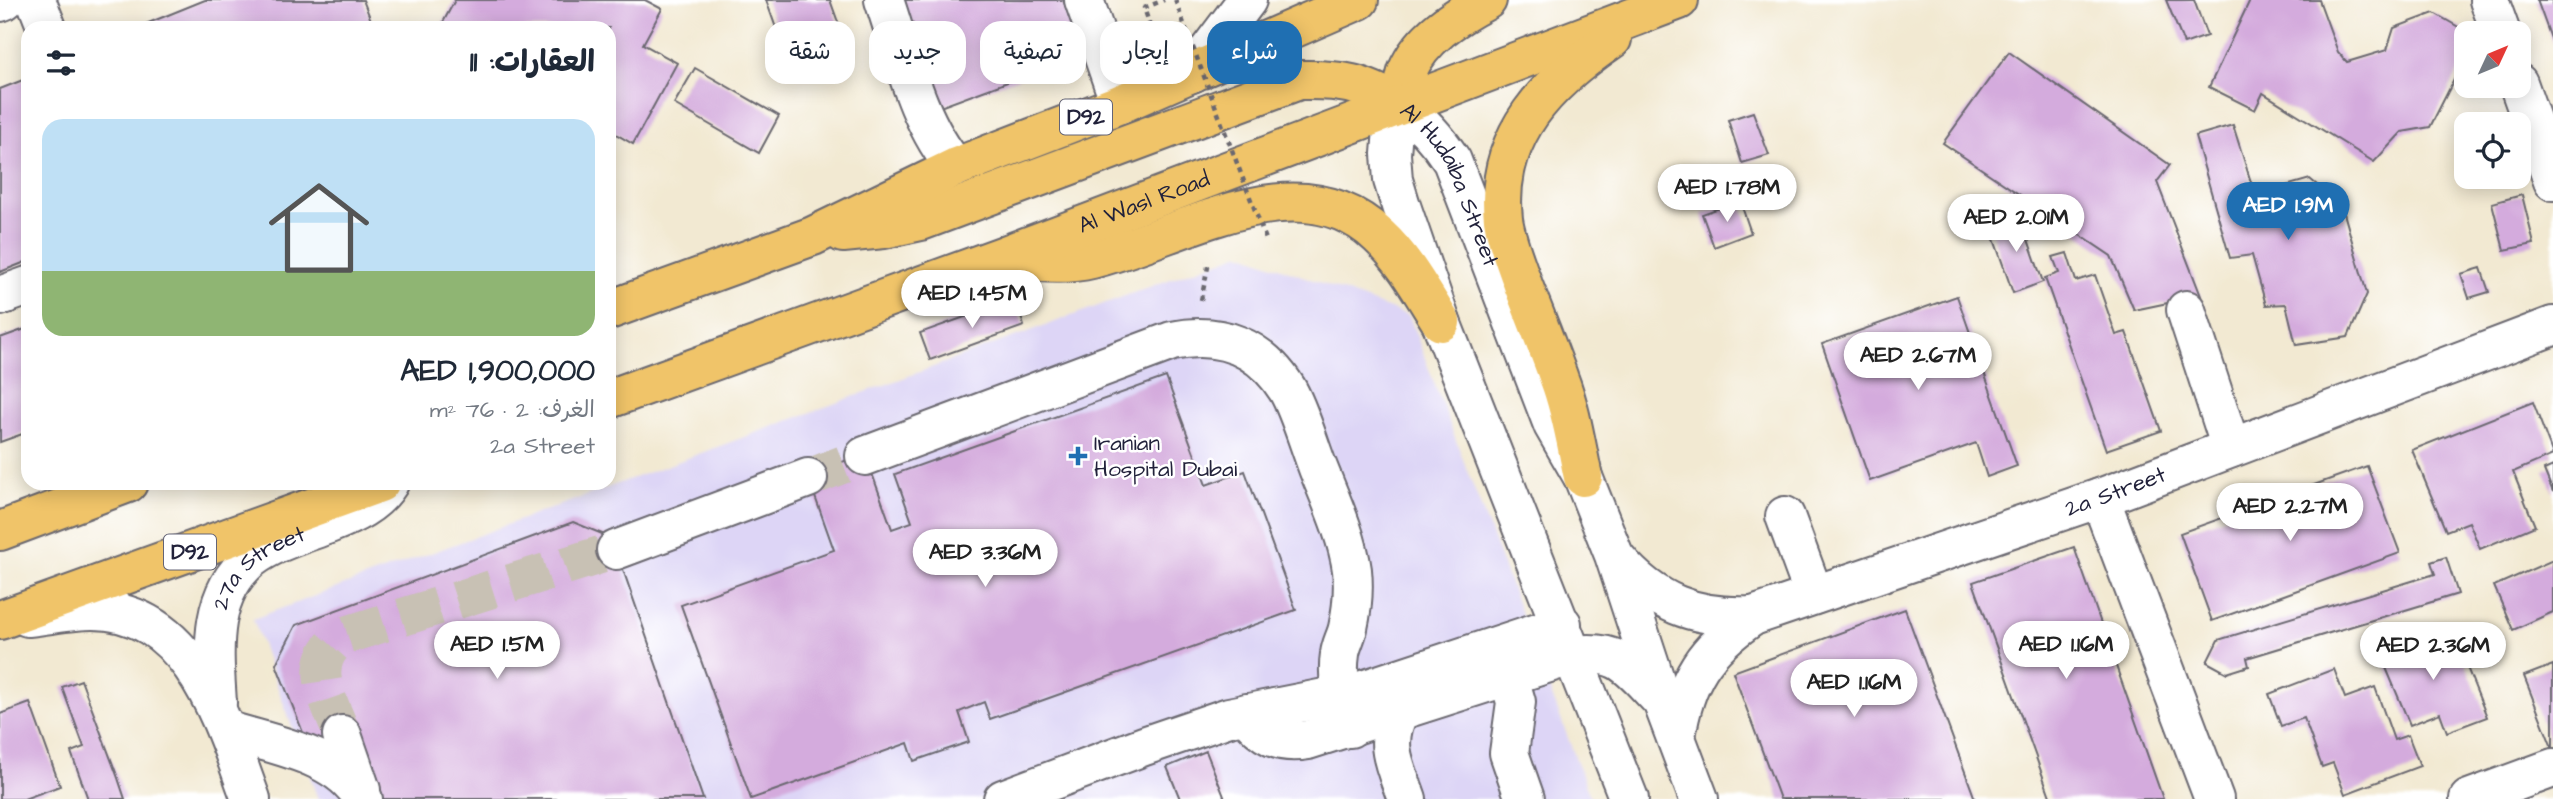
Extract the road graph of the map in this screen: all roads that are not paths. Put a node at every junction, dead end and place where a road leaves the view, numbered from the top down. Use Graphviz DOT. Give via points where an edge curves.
graph roads {
  1 [pos="5,0"];
  2 [pos="36,0"];
  3 [pos="884,0"];
  4 [pos="1084,0"];
  5 [pos="1247,0"];
  6 [pos="1359,0"];
  7 [pos="1487,0"];
  8 [pos="2489,0"];
  9 [pos="0,2"];
  10 [pos="1668,4"];
  11 [pos="44,21"];
  12 [pos="2497,21"];
  13 [pos="1193,72"];
  14 [pos="1193,73"];
  15 [pos="1166,84"];
  16 [pos="2523,98"];
  17 [pos="1120,104"];
  18 [pos="1400,105"];
  19 [pos="956,167"];
  20 [pos="2553,181"];
  21 [pos="813,236"];
  22 [pos="1002,256"];
  23 [pos="21,288"];
  24 [pos="0,296"];
  25 [pos="616,307"];
  26 [pos="2186,310"];
  27 [pos="1441,322"];
  28 [pos="2551,335"];
  29 [pos="616,396"];
  30 [pos="2231,448"];
  31 [pos="865,456"];
  32 [pos="1583,477"];
  33 [pos="808,478"];
  34 [pos="109,490"];
  35 [pos="361,490"];
  36 [pos="383,490"];
  37 [pos="2100,498"];
  38 [pos="1785,516"];
  39 [pos="0,531"];
  40 [pos="616,550"];
  41 [pos="1614,555"];
  42 [pos="1814,595"];
  43 [pos="1753,616"];
  44 [pos="0,620"];
  45 [pos="1568,640"];
  46 [pos="1504,661"];
  47 [pos="1662,701"];
  48 [pos="1346,712"];
  49 [pos="1399,712"];
  50 [pos="222,720"];
  51 [pos="342,734"];
  52 [pos="1676,737"];
  53 [pos="2553,768"];
  54 [pos="251,799"];
  55 [pos="364,799"];
  56 [pos="1003,799"];
  57 [pos="1407,799"];
  58 [pos="1525,799"];
  59 [pos="1629,799"];
  60 [pos="1699,799"];
  61 [pos="2214,799"];
  62 [pos="2469,799"];
  1 -- 9 [label="street"];
  2 -- 11 [label="street"];
  3 -- 19 [label="street" via="927,124"];
  4 -- 17 [label="street"];
  5 -- 13 [label="street"];
  6 -- 14 [label="main road, D92"];
  7 -- 18 [label="main road" via="1455,16 1426,44 1408,72"];
  8 -- 12 [label="street"];
  10 -- 18 [label="main road, Al Wasl Road"];
  10 -- 32 [label="main road" via="1576,63 1543,94 1521,126 1507,162 1503,220 1561,383"];
  15 -- 17 [label="main road, D92"];
  16 -- 20 [label="street"];
  17 -- 19 [label="main road, D92"];
  18 -- 21 [label="main road" via="1370,88 1335,79 1299,80 921,221"];
  18 -- 22 [label="main road, Al Wasl Road"];
  18 -- 27 [label="street, Al Hudaiba Street" via="1392,142 1393,180"];
  18 -- 32 [label="street, Al Hudaiba Street" via="1430,129 1452,161 1553,425"];
  19 -- 21 [label="main road, D92"];
  21 -- 25 [label="main road, D92"];
  22 -- 27 [label="main road" via="1032,262 1093,259 1258,206 1308,203 1345,213 1377,233 1403,261"];
  22 -- 29 [label="main road, Al Wasl Road"];
  23 -- 24 [label="street"];
  26 -- 30 [label="street"];
  27 -- 45 [label="street, Al Hudaiba Street"];
  28 -- 30 [label="street, 2a Street"];
  30 -- 37 [label="street, 2a Street"];
  31 -- 48 [label="street" via="1172,341 1194,336 1222,339 1249,350 1288,390 1345,537 1352,607 1338,673"];
  32 -- 41 [label="street, Al Hudaiba Street"];
  33 -- 40 [label="street"];
  34 -- 39 [label="main road"];
  35 -- 44 [label="main road, D92"];
  36 -- 50 [label="street, 27a Street" via="347,517 251,559 229,585 217,615 213,644"];
  37 -- 42 [label="street, 2a Street"];
  37 -- 61 [label="street"];
  38 -- 42 [label="street"];
  41 -- 43 [label="street, 2a Street" via="1631,576 1675,605 1726,618"];
  41 -- 47 [label="street, Al Hudaiba Street"];
  42 -- 43 [label="street, 2a Street"];
  43 -- 52 [label="street, 2a Street" via="1714,647 1691,679"];
  44 -- 50 [label="street, 27a Street" via="93,610 140,621 173,642"];
  45 -- 46 [label="street"];
  45 -- 47 [label="street" via="1629,667"];
  45 -- 59 [label="street, Al Hudaiba Street"];
  46 -- 48 [label="street" via="1376,687"];
  46 -- 49 [label="street"];
  46 -- 58 [label="street" via="1516,702 1510,752"];
  47 -- 52 [label="street, Al Hudaiba Street"];
  48 -- 49 [label="street"];
  48 -- 56 [label="street" via="1246,713"];
  49 -- 57 [label="street" via="1390,749"];
  50 -- 54 [label="street, 27a Street"];
  50 -- 55 [label="street" via="321,760 347,777"];
  51 -- 55 [label="street"];
  52 -- 60 [label="street, Al Hudaiba Street"];
  53 -- 62 [label="street"];
}
